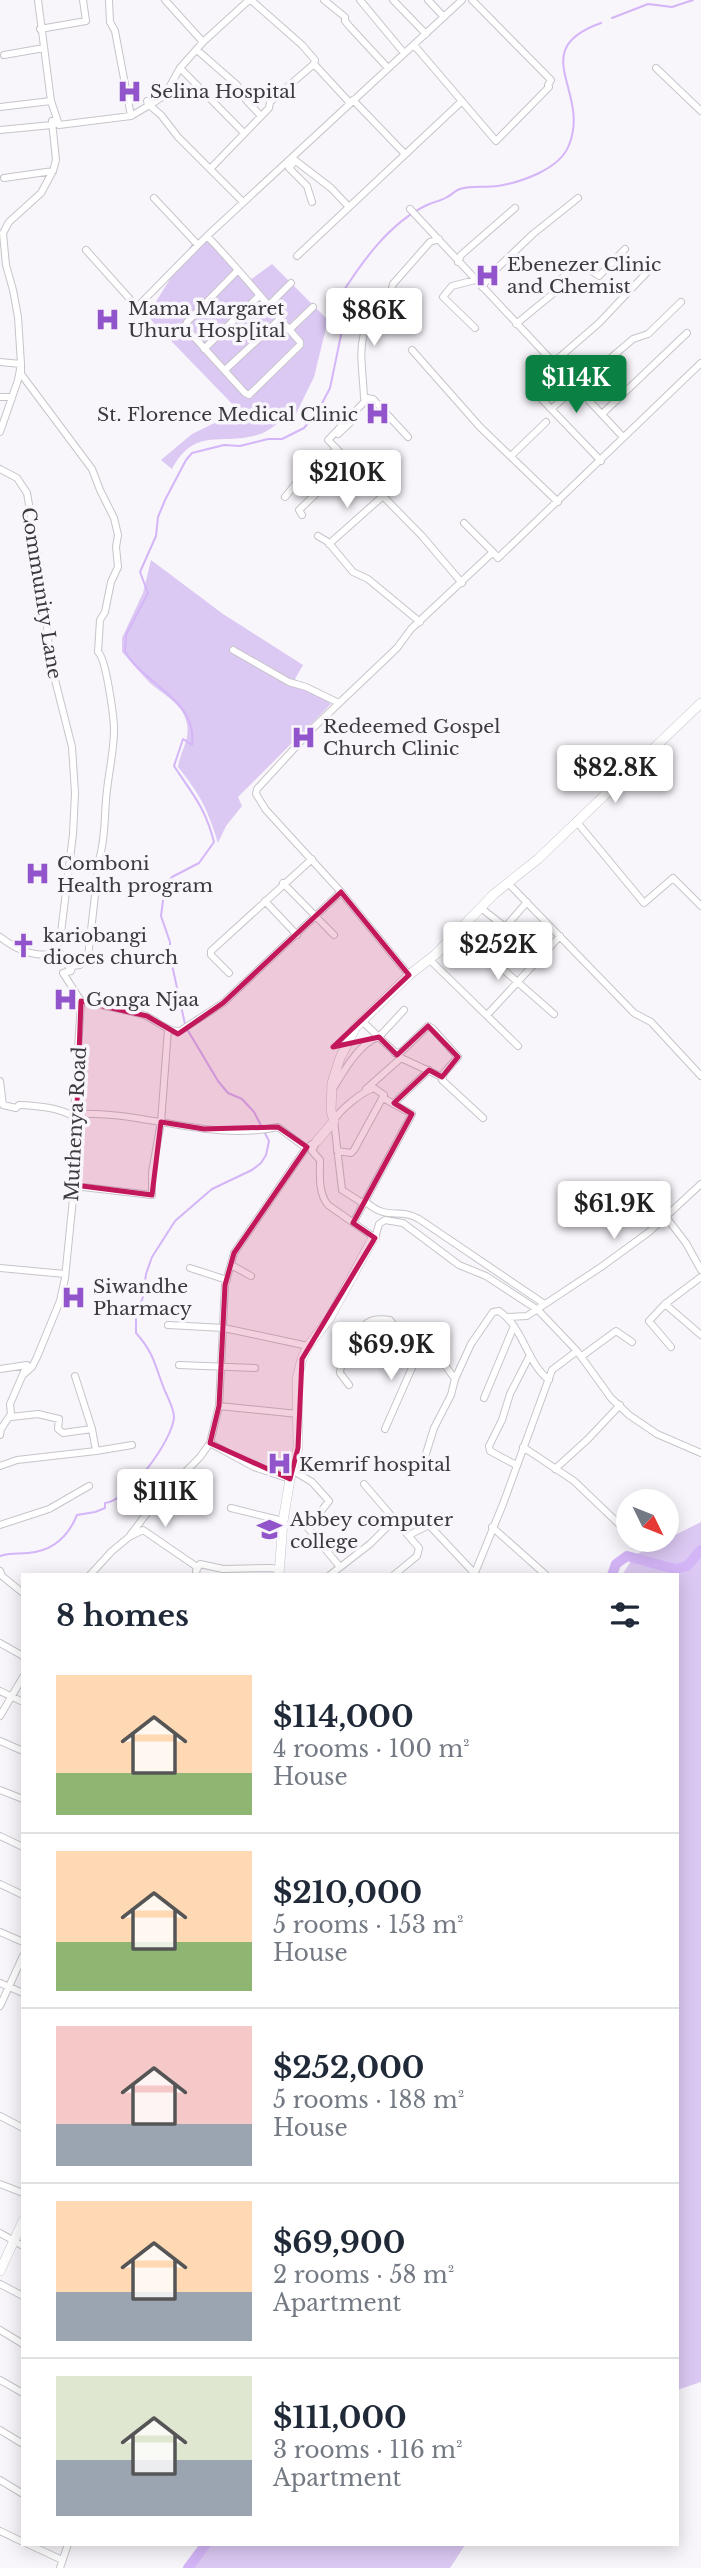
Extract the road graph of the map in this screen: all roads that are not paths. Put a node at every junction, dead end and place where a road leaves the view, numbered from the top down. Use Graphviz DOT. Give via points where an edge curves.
graph roads {
  1 [pos="38,0"];
  2 [pos="83,0"];
  3 [pos="109,0"];
  4 [pos="165,0"];
  5 [pos="250,0"];
  6 [pos="324,0"];
  7 [pos="360,0"];
  8 [pos="393,0"];
  9 [pos="428,0"];
  10 [pos="462,0"];
  11 [pos="472,0"];
  12 [pos="444,17"];
  13 [pos="40,29"];
  14 [pos="426,34"];
  15 [pos="203,42"];
  16 [pos="414,45"];
  17 [pos="44,48"];
  18 [pos="197,50"];
  19 [pos="404,53"];
  20 [pos="4,55"];
  21 [pos="314,64"];
  22 [pos="180,68"];
  23 [pos="388,68"];
  24 [pos="656,68"];
  25 [pos="51,101"];
  26 [pos="352,101"];
  27 [pos="462,101"];
  28 [pos="153,103"];
  29 [pos="0,107"];
  30 [pos="701,111"];
  31 [pos="131,116"];
  32 [pos="261,116"];
  33 [pos="56,125"];
  34 [pos="0,130"];
  35 [pos="244,133"];
  36 [pos="405,154"];
  37 [pos="293,159"];
  38 [pos="210,169"];
  39 [pos="53,171"];
  40 [pos="4,178"];
  41 [pos="154,198"];
  42 [pos="578,198"];
  43 [pos="243,202"];
  44 [pos="312,202"];
  45 [pos="349,207"];
  46 [pos="515,208"];
  47 [pos="410,210"];
  48 [pos="0,219"];
  49 [pos="9,222"];
  50 [pos="207,236"];
  51 [pos="439,239"];
  52 [pos="198,245"];
  53 [pos="625,249"];
  54 [pos="86,250"];
  55 [pos="297,256"];
  56 [pos="458,262"];
  57 [pos="652,267"];
  58 [pos="238,270"];
  59 [pos="475,280"];
  60 [pos="292,284"];
  61 [pos="482,287"];
  62 [pos="259,296"];
  63 [pos="390,297"];
  64 [pos="681,302"];
  65 [pos="268,306"];
  66 [pos="313,307"];
  67 [pos="392,314"];
  68 [pos="280,319"];
  69 [pos="516,324"];
  70 [pos="475,328"];
  71 [pos="289,330"];
  72 [pos="687,333"];
  73 [pos="204,349"];
  74 [pos="412,350"];
  75 [pos="0,362"];
  76 [pos="554,362"];
  77 [pos="701,363"];
  78 [pos="21,364"];
  79 [pos="225,370"];
  80 [pos="577,387"];
  81 [pos="532,389"];
  82 [pos="0,397"];
  83 [pos="12,397"];
  84 [pos="366,398"];
  85 [pos="551,409"];
  86 [pos="602,414"];
  87 [pos="546,422"];
  88 [pos="0,432"];
  89 [pos="337,436"];
  90 [pos="623,437"];
  91 [pos="408,438"];
  92 [pos="337,449"];
  93 [pos="511,456"];
  94 [pos="601,461"];
  95 [pos="354,467"];
  96 [pos="0,469"];
  97 [pos="383,496"];
  98 [pos="285,497"];
  99 [pos="558,502"];
  100 [pos="302,514"];
  101 [pos="464,523"];
  102 [pos="318,536"];
  103 [pos="329,544"];
  104 [pos="493,552"];
  105 [pos="463,583"];
  106 [pos="420,622"];
  107 [pos="233,650"];
  108 [pos="339,703"];
  109 [pos="701,703"];
  110 [pos="576,821"];
  111 [pos="312,859"];
  112 [pos="283,883"];
  113 [pos="508,883"];
  114 [pos="341,892"];
  115 [pos="265,901"];
  116 [pos="527,902"];
  117 [pos="701,906"];
  118 [pos="481,908"];
  119 [pos="317,917"];
  120 [pos="505,928"];
  121 [pos="459,931"];
  122 [pos="297,934"];
  123 [pos="334,935"];
  124 [pos="559,936"];
  125 [pos="0,937"];
  126 [pos="61,954"];
  127 [pos="486,955"];
  128 [pos="429,959"];
  129 [pos="71,971"];
  130 [pos="229,973"];
  131 [pos="409,975"];
  132 [pos="519,982"];
  133 [pos="81,1001"];
  134 [pos="404,1010"];
  135 [pos="554,1014"];
  136 [pos="487,1015"];
  137 [pos="362,1021"];
  138 [pos="167,1029"];
  139 [pos="379,1037"];
  140 [pos="518,1046"];
  141 [pos="398,1055"];
  142 [pos="429,1070"];
  143 [pos="701,1076"];
  144 [pos="442,1077"];
  145 [pos="0,1081"];
  146 [pos="332,1090"];
  147 [pos="359,1095"];
  148 [pos="384,1096"];
  149 [pos="394,1103"];
  150 [pos="74,1116"];
  151 [pos="483,1118"];
  152 [pos="334,1121"];
  153 [pos="161,1122"];
  154 [pos="317,1141"];
  155 [pos="306,1148"];
  156 [pos="337,1151"];
  157 [pos="75,1179"];
  158 [pos="701,1184"];
  159 [pos="365,1203"];
  160 [pos="666,1217"];
  161 [pos="353,1223"];
  162 [pos="375,1238"];
  163 [pos="231,1265"];
  164 [pos="0,1268"];
  165 [pos="190,1268"];
  166 [pos="701,1270"];
  167 [pos="65,1274"];
  168 [pos="251,1276"];
  169 [pos="701,1277"];
  170 [pos="227,1280"];
  171 [pos="543,1303"];
  172 [pos="664,1304"];
  173 [pos="538,1310"];
  174 [pos="507,1317"];
  175 [pos="168,1325"];
  176 [pos="514,1325"];
  177 [pos="224,1328"];
  178 [pos="701,1335"];
  179 [pos="632,1342"];
  180 [pos="422,1345"];
  181 [pos="308,1346"];
  182 [pos="671,1347"];
  183 [pos="580,1353"];
  184 [pos="530,1355"];
  185 [pos="179,1365"];
  186 [pos="29,1366"];
  187 [pos="221,1367"];
  188 [pos="255,1368"];
  189 [pos="0,1369"];
  190 [pos="75,1377"];
  191 [pos="455,1379"];
  192 [pos="549,1380"];
  193 [pos="349,1385"];
  194 [pos="484,1398"];
  195 [pos="620,1405"];
  196 [pos="219,1406"];
  197 [pos="298,1414"];
  198 [pos="5,1424"];
  199 [pos="92,1429"];
  200 [pos="385,1429"];
  201 [pos="0,1435"];
  202 [pos="210,1443"];
  203 [pos="132,1445"];
  204 [pos="523,1447"];
  205 [pos="96,1451"];
  206 [pos="701,1453"];
  207 [pos="424,1460"];
  208 [pos="516,1465"];
  209 [pos="0,1466"];
  210 [pos="555,1469"];
  211 [pos="291,1475"];
  212 [pos="364,1483"];
  213 [pos="89,1486"];
  214 [pos="231,1508"];
  215 [pos="395,1519"];
  216 [pos="283,1521"];
  217 [pos="616,1521"];
  218 [pos="0,1525"];
  219 [pos="492,1527"];
  220 [pos="409,1535"];
  221 [pos="129,1537"];
  222 [pos="340,1567"];
  223 [pos="196,1571"];
  224 [pos="92,1573"];
  225 [pos="279,1573"];
  226 [pos="332,1573"];
  227 [pos="396,1573"];
  228 [pos="474,1573"];
  229 [pos="475,1573"];
  230 [pos="544,1573"];
  231 [pos="1,1574"];
  232 [pos="21,1591"];
  233 [pos="0,1643"];
  234 [pos="21,1655"];
  235 [pos="21,1680"];
  236 [pos="0,1691"];
  237 [pos="10,1696"];
  238 [pos="21,1701"];
  239 [pos="0,1716"];
  240 [pos="0,1741"];
  241 [pos="21,1750"];
  242 [pos="0,1790"];
  243 [pos="21,1798"];
  244 [pos="0,1836"];
  245 [pos="21,1846"];
  246 [pos="0,1884"];
  247 [pos="21,1894"];
  248 [pos="0,1932"];
  249 [pos="21,1941"];
  250 [pos="21,1961"];
  251 [pos="0,1983"];
  252 [pos="9,1988"];
  253 [pos="21,1992"];
  254 [pos="0,2006"];
  255 [pos="0,2116"];
  256 [pos="21,2127"];
  257 [pos="0,2184"];
  258 [pos="21,2192"];
  259 [pos="21,2225"];
  260 [pos="0,2233"];
  261 [pos="14,2241"];
  262 [pos="21,2245"];
  263 [pos="0,2271"];
  264 [pos="0,2284"];
  265 [pos="21,2296"];
  266 [pos="0,2330"];
  267 [pos="21,2343"];
  268 [pos="0,2381"];
  269 [pos="21,2392"];
  270 [pos="0,2430"];
  271 [pos="21,2443"];
  272 [pos="0,2480"];
  273 [pos="21,2493"];
  274 [pos="0,2531"];
  275 [pos="21,2541"];
  276 [pos="32,2546"];
  277 [pos="67,2546"];
  278 [pos="62,2560"];
  279 [pos="60,2568"];
  1 -- 13 [label="street"];
  2 -- 13 [label="street" via="86,21"];
  3 -- 31 [label="street"];
  4 -- 15 [label="street"];
  5 -- 15 [label="street"];
  5 -- 21 [label="street" via="302,45"];
  6 -- 23 [label="street" via="345,17"];
  7 -- 19 [label="street"];
  8 -- 14 [label="street"];
  9 -- 12 [label="street"];
  10 -- 12 [label="street"];
  11 -- 27 [label="street" via="551,80 550,87 496,141"];
  12 -- 14 [label="street"];
  13 -- 17 [label="street"];
  14 -- 16 [label="street"];
  15 -- 18 [label="street"];
  16 -- 19 [label="street"];
  16 -- 27 [label="street"];
  17 -- 20 [label="street"];
  17 -- 25 [label="street"];
  18 -- 22 [label="street"];
  18 -- 32 [label="street" via="237,85"];
  19 -- 23 [label="street"];
  21 -- 26 [label="street"];
  21 -- 32 [label="street" via="270,102"];
  22 -- 28 [label="street" via="165,95"];
  22 -- 35 [label="street"];
  23 -- 26 [label="street"];
  24 -- 30 [label="street"];
  25 -- 29 [label="street"];
  25 -- 33 [label="street"];
  26 -- 36 [label="street"];
  26 -- 37 [label="street"];
  27 -- 36 [label="street"];
  28 -- 31 [label="street"];
  28 -- 38 [label="street" via="147,101"];
  31 -- 33 [label="street"];
  32 -- 35 [label="street"];
  33 -- 34 [label="street"];
  33 -- 39 [label="street"];
  35 -- 38 [label="street"];
  36 -- 45 [label="street"];
  37 -- 43 [label="street"];
  37 -- 44 [label="street" via="289,168 307,186"];
  37 -- 45 [label="street"];
  38 -- 43 [label="street"];
  39 -- 40 [label="street"];
  39 -- 49 [label="street" via="41,193"];
  41 -- 52 [label="street"];
  42 -- 61 [label="street" via="533,234"];
  43 -- 50 [label="street"];
  45 -- 55 [label="street"];
  46 -- 56 [label="street"];
  47 -- 51 [label="street"];
  48 -- 49 [label="street"];
  49 -- 78 [label="street" via="3,241"];
  50 -- 52 [label="street"];
  50 -- 58 [label="street"];
  51 -- 56 [label="street"];
  51 -- 67 [label="street" via="430,242 393,284"];
  52 -- 54 [label="street" via="137,307"];
  53 -- 69 [label="street" via="599,276 578,262 555,292"];
  56 -- 59 [label="street"];
  57 -- 76 [label="street"];
  58 -- 62 [label="street"];
  58 -- 73 [label="street" via="186,323"];
  59 -- 61 [label="street"];
  59 -- 70 [label="street" via="452,286 443,297"];
  60 -- 65 [label="street"];
  61 -- 69 [label="street"];
  62 -- 65 [label="street"];
  62 -- 73 [label="street"];
  63 -- 84 [label="street" via="362,334"];
  64 -- 80 [label="street" via="648,334 633,339"];
  65 -- 68 [label="street"];
  66 -- 71 [label="street"];
  68 -- 71 [label="street"];
  68 -- 79 [label="street"];
  69 -- 76 [label="street"];
  71 -- 79 [label="street" via="300,345 249,395"];
  72 -- 86 [label="street"];
  73 -- 79 [label="street"];
  74 -- 93 [label="street"];
  75 -- 78 [label="street"];
  76 -- 80 [label="street"];
  77 -- 90 [label="street"];
  78 -- 83 [label="street"];
  78 -- 129 [label="street" via="24,378 92,469 118,535 118,567 100,620 98,642 114,725 104,849 88,957"];
  80 -- 85 [label="street"];
  80 -- 86 [label="street"];
  81 -- 85 [label="street"];
  82 -- 83 [label="street"];
  83 -- 88 [label="street"];
  84 -- 89 [label="street"];
  84 -- 91 [label="street" via="373,399"];
  84 -- 92 [label="street" via="328,440"];
  85 -- 94 [label="street"];
  86 -- 90 [label="street"];
  87 -- 93 [label="street"];
  90 -- 94 [label="street"];
  92 -- 95 [label="street"];
  92 -- 98 [label="street" via="302,475"];
  93 -- 99 [label="street"];
  94 -- 99 [label="street"];
  95 -- 97 [label="street"];
  95 -- 100 [label="street" via="343,468 299,510"];
  96 -- 126 [label="street, Community Lane" via="21,482 30,505 48,652 73,749 73,834 60,941 54,949"];
  97 -- 103 [label="street"];
  97 -- 105 [label="street"];
  99 -- 104 [label="street" via="498,558"];
  101 -- 104 [label="street"];
  102 -- 103 [label="street"];
  103 -- 106 [label="street" via="354,572"];
  104 -- 105 [label="street"];
  105 -- 106 [label="street"];
  106 -- 108 [label="street"];
  107 -- 108 [label="street" via="289,682"];
  108 -- 111 [label="street" via="256,794"];
  109 -- 110 [label="street"];
  110 -- 113 [label="street"];
  110 -- 117 [label="street" via="644,903 673,878"];
  111 -- 112 [label="street"];
  111 -- 114 [label="street"];
  112 -- 115 [label="street"];
  112 -- 119 [label="street"];
  113 -- 116 [label="street"];
  113 -- 118 [label="street"];
  114 -- 119 [label="street"];
  114 -- 131 [label="street"];
  115 -- 122 [label="street"];
  115 -- 130 [label="street" via="211,952"];
  116 -- 120 [label="street"];
  116 -- 124 [label="street"];
  118 -- 120 [label="street"];
  118 -- 121 [label="street"];
  119 -- 122 [label="street"];
  119 -- 123 [label="street"];
  120 -- 127 [label="street"];
  121 -- 127 [label="street"];
  121 -- 128 [label="street"];
  122 -- 138 [label="street" via="218,1007 185,1028"];
  124 -- 132 [label="street"];
  124 -- 143 [label="street"];
  125 -- 126 [label="street" via="27,954"];
  126 -- 129 [label="street"];
  127 -- 132 [label="street"];
  128 -- 131 [label="street"];
  128 -- 136 [label="street"];
  129 -- 133 [label="street" via="63,973"];
  131 -- 137 [label="street"];
  132 -- 135 [label="street"];
  132 -- 136 [label="street"];
  133 -- 138 [label="street" via="147,1016"];
  133 -- 150 [label="street, Muthenya Road"];
  134 -- 139 [label="street"];
  136 -- 140 [label="street"];
  137 -- 139 [label="street"];
  137 -- 146 [label="street" via="340,1058"];
  138 -- 153 [label="street"];
  139 -- 141 [label="street"];
  139 -- 146 [label="street" via="351,1060"];
  141 -- 142 [label="street"];
  141 -- 144 [label="street" via="428,1026 432,1028 458,1057"];
  141 -- 147 [label="street"];
  142 -- 144 [label="street"];
  142 -- 149 [label="street"];
  144 -- 151 [label="street" via="444,1084"];
  145 -- 150 [label="street" via="3,1105 43,1107"];
  146 -- 152 [label="street"];
  147 -- 148 [label="street" via="371,1088"];
  147 -- 152 [label="street"];
  148 -- 149 [label="street"];
  148 -- 156 [label="street" via="354,1150"];
  149 -- 159 [label="street" via="412,1114"];
  150 -- 153 [label="street"];
  150 -- 157 [label="street, Muthenya Road"];
  152 -- 154 [label="street"];
  152 -- 156 [label="street"];
  153 -- 155 [label="street" via="260,1131 278,1127"];
  153 -- 157 [label="street" via="152,1195 75,1186 70,1180"];
  154 -- 155 [label="street"];
  154 -- 161 [label="street" via="312,1151 320,1160 323,1199"];
  155 -- 163 [label="street" via="234,1253"];
  156 -- 159 [label="street" via="342,1190"];
  157 -- 167 [label="street, Muthenya Road"];
  158 -- 160 [label="street"];
  159 -- 161 [label="street"];
  159 -- 171 [label="street" via="381,1213 406,1213 419,1219"];
  160 -- 166 [label="street"];
  160 -- 173 [label="street"];
  161 -- 162 [label="street"];
  162 -- 173 [label="street" via="384,1220 398,1221 459,1265 486,1276"];
  162 -- 181 [label="street" via="329,1319"];
  163 -- 168 [label="street"];
  163 -- 170 [label="street"];
  164 -- 167 [label="street"];
  165 -- 170 [label="street"];
  167 -- 186 [label="street, Muthenya Road" via="53,1320"];
  169 -- 172 [label="street"];
  170 -- 177 [label="street"];
  172 -- 178 [label="street"];
  172 -- 182 [label="street" via="649,1321"];
  173 -- 174 [label="street"];
  173 -- 183 [label="street"];
  174 -- 176 [label="street"];
  174 -- 191 [label="street" via="493,1312"];
  175 -- 177 [label="street"];
  176 -- 184 [label="street"];
  176 -- 194 [label="street"];
  177 -- 181 [label="street"];
  177 -- 187 [label="street"];
  179 -- 183 [label="street" via="616,1331"];
  180 -- 191 [label="street" via="436,1353"];
  180 -- 193 [label="street" via="399,1333 390,1320 372,1321 340,1366"];
  180 -- 200 [label="street"];
  181 -- 197 [label="street" via="297,1379"];
  183 -- 192 [label="street" via="552,1370"];
  183 -- 195 [label="street"];
  184 -- 192 [label="street" via="537,1370"];
  184 -- 208 [label="street" via="489,1446 490,1451"];
  185 -- 187 [label="street"];
  186 -- 189 [label="street"];
  186 -- 198 [label="street, Muthenya Road"];
  187 -- 188 [label="street"];
  187 -- 196 [label="street"];
  190 -- 199 [label="street"];
  191 -- 207 [label="street"];
  192 -- 204 [label="street"];
  195 -- 206 [label="street" via="640,1424"];
  195 -- 210 [label="street"];
  196 -- 197 [label="street"];
  196 -- 202 [label="street"];
  197 -- 211 [label="street" via="298,1448"];
  198 -- 199 [label="street" via="14,1415 38,1414 59,1419 62,1433"];
  198 -- 201 [label="street, Muthenya Road"];
  199 -- 205 [label="street"];
  202 -- 211 [label="street" via="254,1466"];
  202 -- 221 [label="street"];
  203 -- 205 [label="street"];
  204 -- 208 [label="street"];
  204 -- 210 [label="street"];
  205 -- 209 [label="street"];
  208 -- 219 [label="street"];
  210 -- 217 [label="street"];
  211 -- 216 [label="street"];
  211 -- 222 [label="street" via="312,1482 329,1501 308,1528"];
  212 -- 215 [label="street"];
  213 -- 218 [label="street" via="48,1509"];
  214 -- 216 [label="street"];
  215 -- 220 [label="street"];
  215 -- 222 [label="street"];
  216 -- 225 [label="street"];
  219 -- 229 [label="street"];
  219 -- 230 [label="street"];
  220 -- 227 [label="street" via="419,1553"];
  220 -- 228 [label="street" via="429,1525"];
  221 -- 223 [label="street" via="142,1530"];
  221 -- 224 [label="street"];
  222 -- 226 [label="street"];
  223 -- 225 [label="street" via="200,1564 223,1569 272,1568"];
  231 -- 232 [label="street"];
  233 -- 234 [label="street"];
  235 -- 237 [label="street"];
  236 -- 237 [label="street"];
  237 -- 238 [label="street"];
  237 -- 239 [label="street"];
  240 -- 241 [label="street"];
  242 -- 243 [label="street"];
  244 -- 245 [label="street"];
  246 -- 247 [label="street"];
  248 -- 249 [label="street"];
  250 -- 252 [label="street"];
  251 -- 252 [label="street"];
  252 -- 253 [label="street"];
  252 -- 254 [label="street"];
  255 -- 256 [label="street"];
  257 -- 258 [label="street"];
  259 -- 261 [label="street"];
  260 -- 261 [label="street"];
  261 -- 262 [label="street"];
  261 -- 263 [label="street"];
  264 -- 265 [label="street"];
  266 -- 267 [label="street"];
  268 -- 269 [label="street"];
  270 -- 271 [label="street"];
  272 -- 273 [label="street"];
  274 -- 275 [label="street"];
  276 -- 278 [label="street"];
  277 -- 278 [label="street"];
  278 -- 279 [label="street"];
}
